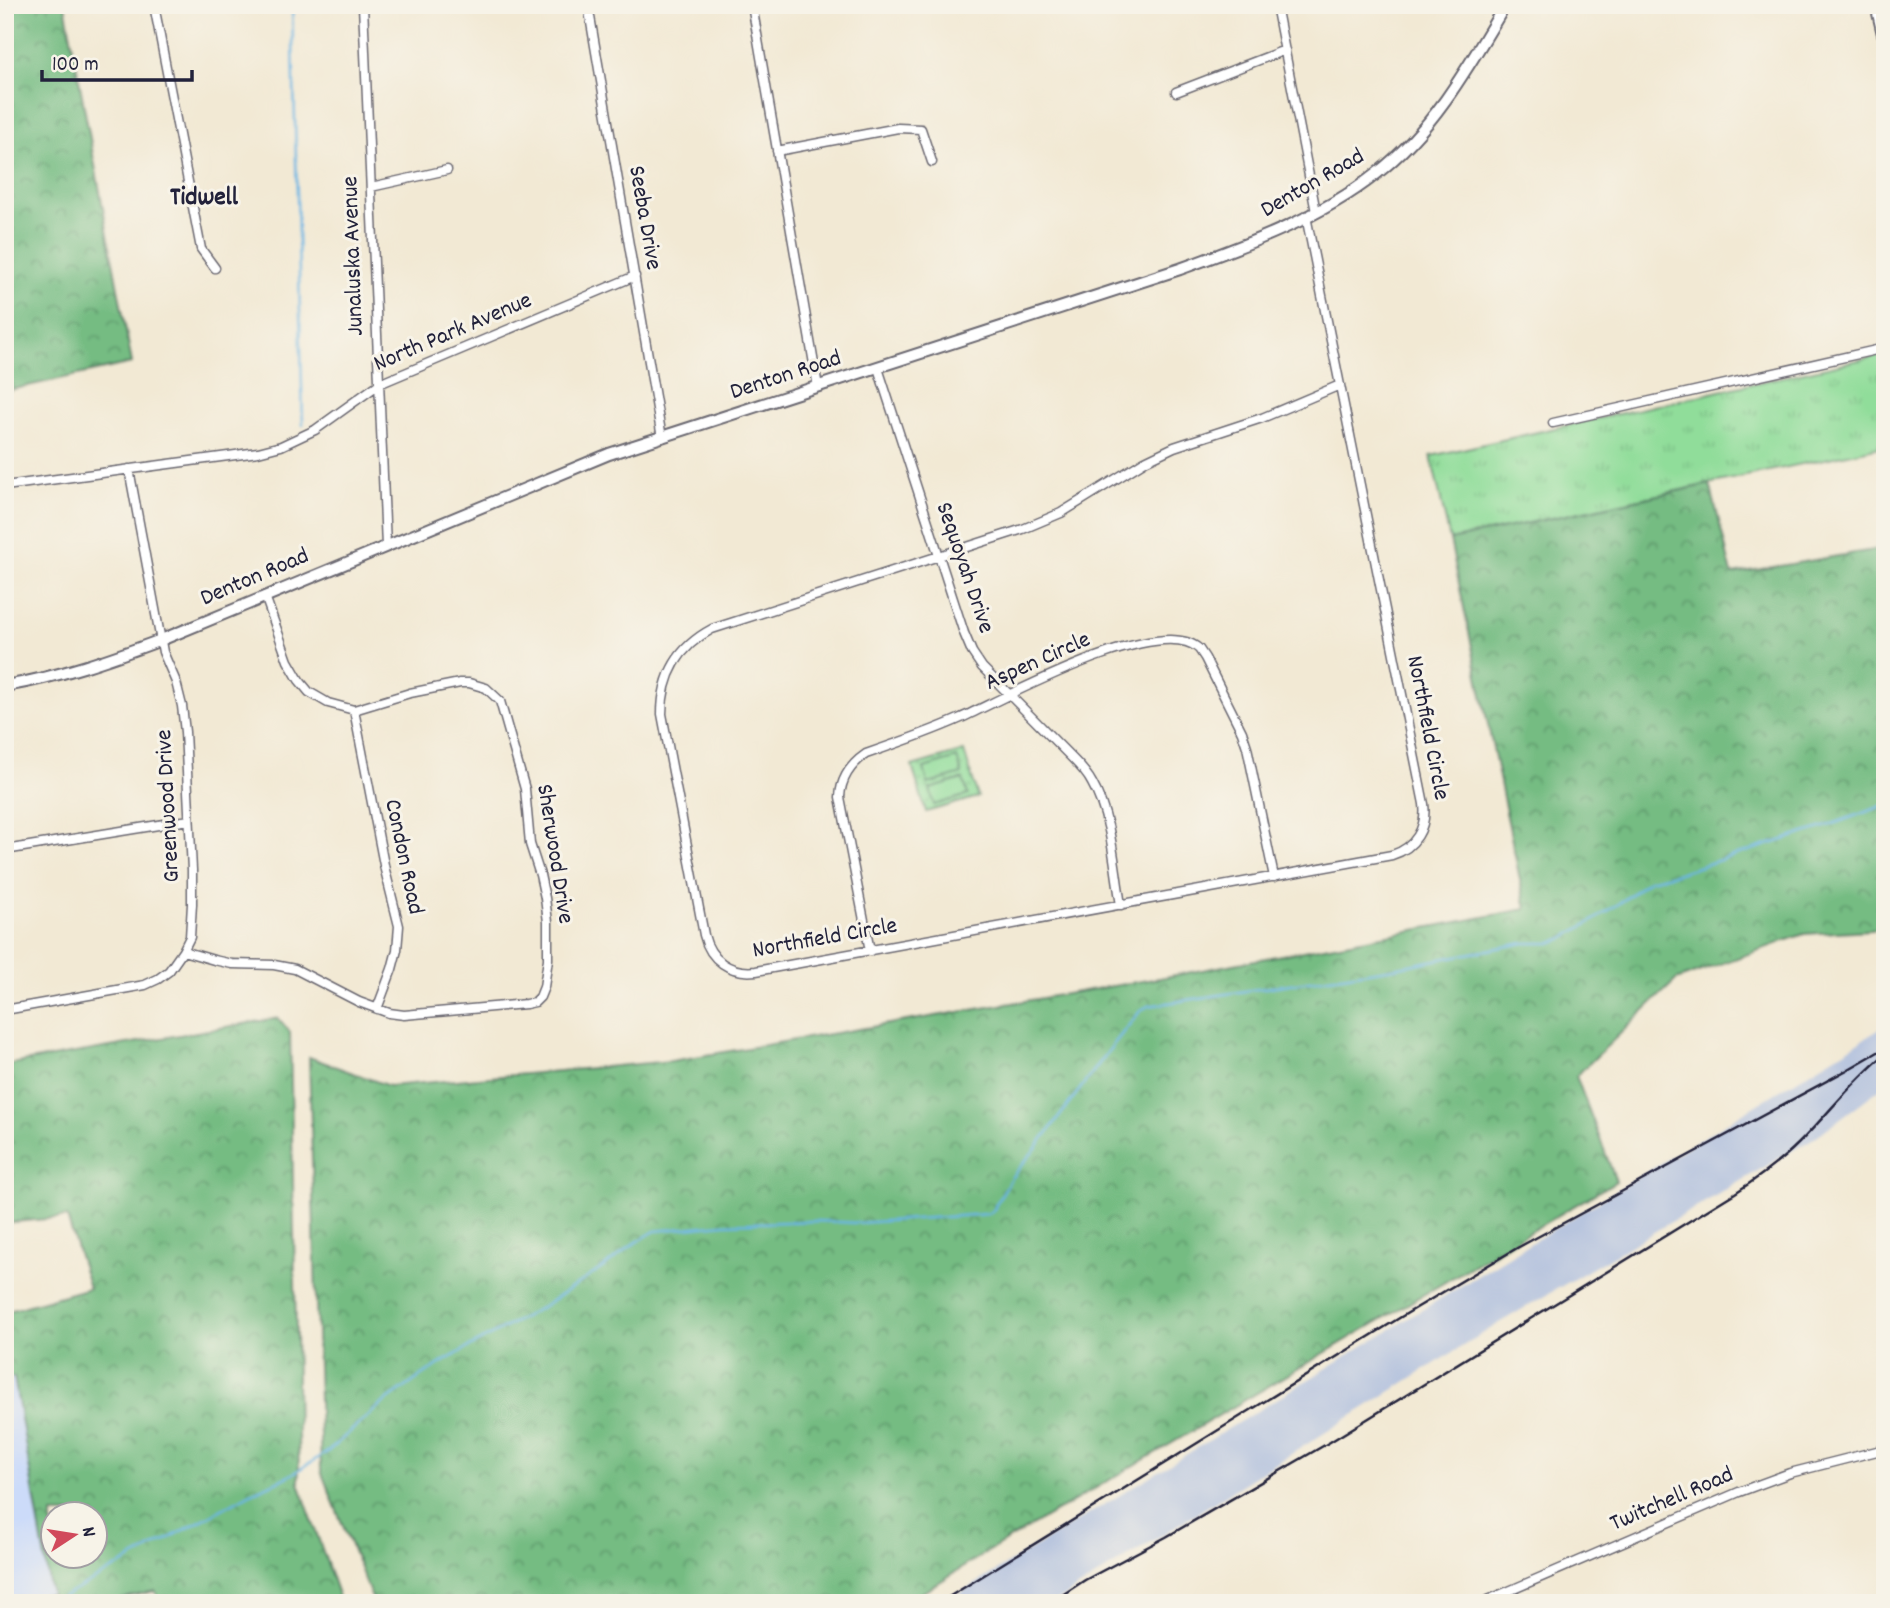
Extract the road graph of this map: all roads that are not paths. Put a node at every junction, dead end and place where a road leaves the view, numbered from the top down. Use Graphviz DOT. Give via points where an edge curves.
graph roads {
  1 [pos="154,5"];
  2 [pos="363,5"];
  3 [pos="588,5"];
  4 [pos="752,5"];
  5 [pos="1276,5"];
  6 [pos="1505,5"];
  7 [pos="1878,5"];
  8 [pos="1885,34"];
  9 [pos="1285,50"];
  10 [pos="1176,92"];
  11 [pos="777,151"];
  12 [pos="932,162"];
  13 [pos="447,170"];
  14 [pos="371,187"];
  15 [pos="1311,214"];
  16 [pos="215,268"];
  17 [pos="635,276"];
  18 [pos="1885,348"];
  19 [pos="878,368"];
  20 [pos="379,384"];
  21 [pos="1340,385"];
  22 [pos="818,387"];
  23 [pos="1553,423"];
  24 [pos="662,438"];
  25 [pos="129,469"];
  26 [pos="5,486"];
  27 [pos="386,546"];
  28 [pos="939,557"];
  29 [pos="265,596"];
  30 [pos="161,640"];
  31 [pos="5,686"];
  32 [pos="1009,696"];
  33 [pos="354,710"];
  34 [pos="190,820"];
  35 [pos="5,850"];
  36 [pos="1274,877"];
  37 [pos="1121,905"];
  38 [pos="184,951"];
  39 [pos="870,951"];
  40 [pos="377,1009"];
  41 [pos="5,1010"];
  42 [pos="1885,1450"];
  43 [pos="1480,1603"];
  1 -- 16 [label="street" via="201,249"];
  2 -- 14 [label="street, Junaluska Avenue"];
  3 -- 17 [label="street, Seeba Drive"];
  4 -- 11 [label="street"];
  5 -- 9 [label="street, Northfield Circle"];
  6 -- 15 [label="street, Denton Road" via="1453,89 1409,144 1376,174"];
  7 -- 8 [label="highway"];
  9 -- 10 [label="street"];
  9 -- 15 [label="street, Northfield Circle"];
  11 -- 12 [label="street" via="898,128 921,129"];
  11 -- 22 [label="street"];
  13 -- 14 [label="street"];
  14 -- 20 [label="street, Junaluska Avenue"];
  15 -- 19 [label="street, Denton Road" via="1180,269"];
  15 -- 21 [label="street, Northfield Circle"];
  17 -- 20 [label="street, North Park Avenue"];
  17 -- 24 [label="street, Seeba Drive"];
  18 -- 23 [label="street"];
  19 -- 22 [label="street, Denton Road"];
  19 -- 28 [label="street, Sequoyah Drive"];
  20 -- 25 [label="street, North Park Avenue" via="316,430 281,446"];
  20 -- 27 [label="street, Junaluska Avenue"];
  21 -- 28 [label="street, Northfield Circle" via="1262,418 1174,447 1060,513"];
  21 -- 36 [label="street, Northfield Circle" via="1425,817 1418,836 1398,853"];
  22 -- 24 [label="street, Denton Road"];
  24 -- 27 [label="street, Denton Road" via="576,467"];
  25 -- 26 [label="street, North Park Avenue"];
  25 -- 30 [label="street, Greenwood Drive"];
  27 -- 29 [label="street, Denton Road"];
  28 -- 32 [label="street, Sequoyah Drive" via="972,652"];
  28 -- 39 [label="street, Northfield Circle" via="712,629 681,653 663,691 664,725 704,935 712,954 728,968 748,972"];
  29 -- 30 [label="street, Denton Road"];
  29 -- 33 [label="street" via="299,680 318,698"];
  30 -- 31 [label="street, Denton Road" via="78,669"];
  30 -- 34 [label="street, Greenwood Drive" via="184,717"];
  32 -- 36 [label="street, Aspen Circle" via="1088,659 1134,645 1169,640 1199,649 1247,747"];
  32 -- 37 [label="street, Sequoyah Drive" via="1092,783 1105,818"];
  32 -- 39 [label="street, Aspen Circle" via="866,754 844,777 840,797"];
  33 -- 40 [label="street, Condon Road" via="399,926 397,950"];
  33 -- 40 [label="street, Sherwood Drive" via="451,684 469,683 493,693 504,711 525,789 530,844 548,922 547,974 535,1002 416,1014"];
  34 -- 35 [label="street"];
  34 -- 38 [label="street, Greenwood Drive" via="192,927"];
  36 -- 37 [label="street, Northfield Circle"];
  37 -- 39 [label="street, Northfield Circle"];
  38 -- 40 [label="street, Sherwood Drive" via="232,964 295,969"];
  38 -- 41 [label="street, Greenwood Drive" via="169,971 145,985"];
  42 -- 43 [label="street, Twitchell Road" via="1790,1473"];
}
